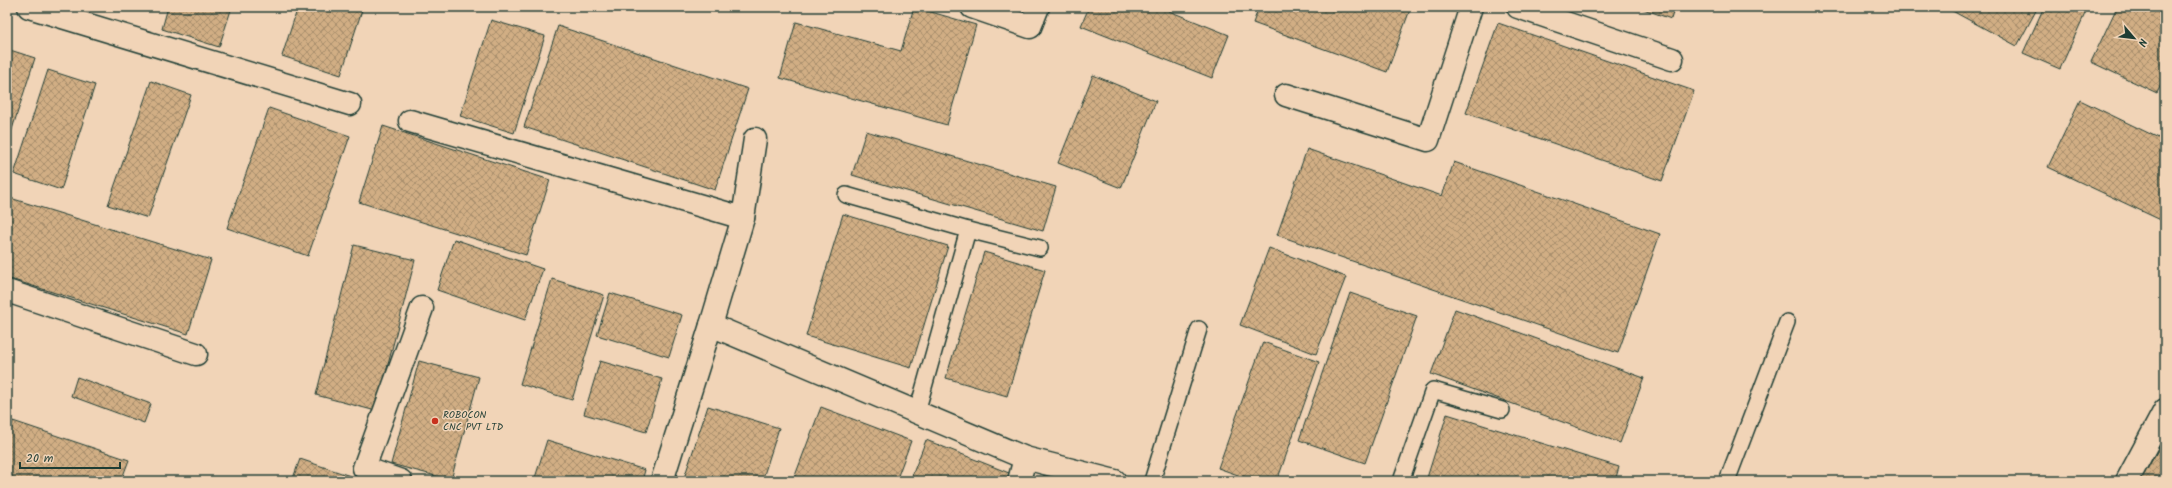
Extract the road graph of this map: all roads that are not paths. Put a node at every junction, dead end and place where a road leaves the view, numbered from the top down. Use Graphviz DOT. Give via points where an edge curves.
graph roads {
  1 [pos="29,7"];
  2 [pos="972,7"];
  3 [pos="1038,7"];
  4 [pos="1471,7"];
  5 [pos="1518,7"];
  6 [pos="1672,59"];
  7 [pos="1286,95"];
  8 [pos="350,104"];
  9 [pos="410,121"];
  10 [pos="755,140"];
  11 [pos="846,195"];
  12 [pos="743,218"];
  13 [pos="968,230"];
  14 [pos="1040,248"];
  15 [pos="7,291"];
  16 [pos="422,308"];
  17 [pos="1787,322"];
  18 [pos="711,325"];
  19 [pos="1199,329"];
  20 [pos="196,354"];
  21 [pos="1502,410"];
  22 [pos="2165,410"];
  23 [pos="917,412"];
  24 [pos="1026,458"];
  25 [pos="401,481"];
  26 [pos="662,481"];
  27 [pos="1020,481"];
  28 [pos="1115,481"];
  29 [pos="1152,481"];
  30 [pos="1401,481"];
  31 [pos="1727,481"];
  32 [pos="2128,481"];
  1 -- 8 [label="street"];
  2 -- 3 [label="street" via="1030,27"];
  4 -- 7 [label="street" via="1428,140"];
  5 -- 6 [label="street"];
  9 -- 12 [label="street"];
  10 -- 12 [label="street"];
  11 -- 13 [label="lane"];
  12 -- 18 [label="street"];
  13 -- 14 [label="lane"];
  13 -- 23 [label="lane"];
  15 -- 20 [label="street"];
  16 -- 25 [label="street" via="364,468"];
  17 -- 31 [label="lane"];
  18 -- 23 [label="street"];
  18 -- 26 [label="street"];
  19 -- 29 [label="lane"];
  21 -- 30 [label="lane" via="1433,390"];
  22 -- 32 [label="street"];
  23 -- 24 [label="street"];
  24 -- 27 [label="street"];
  24 -- 28 [label="street"];
}
